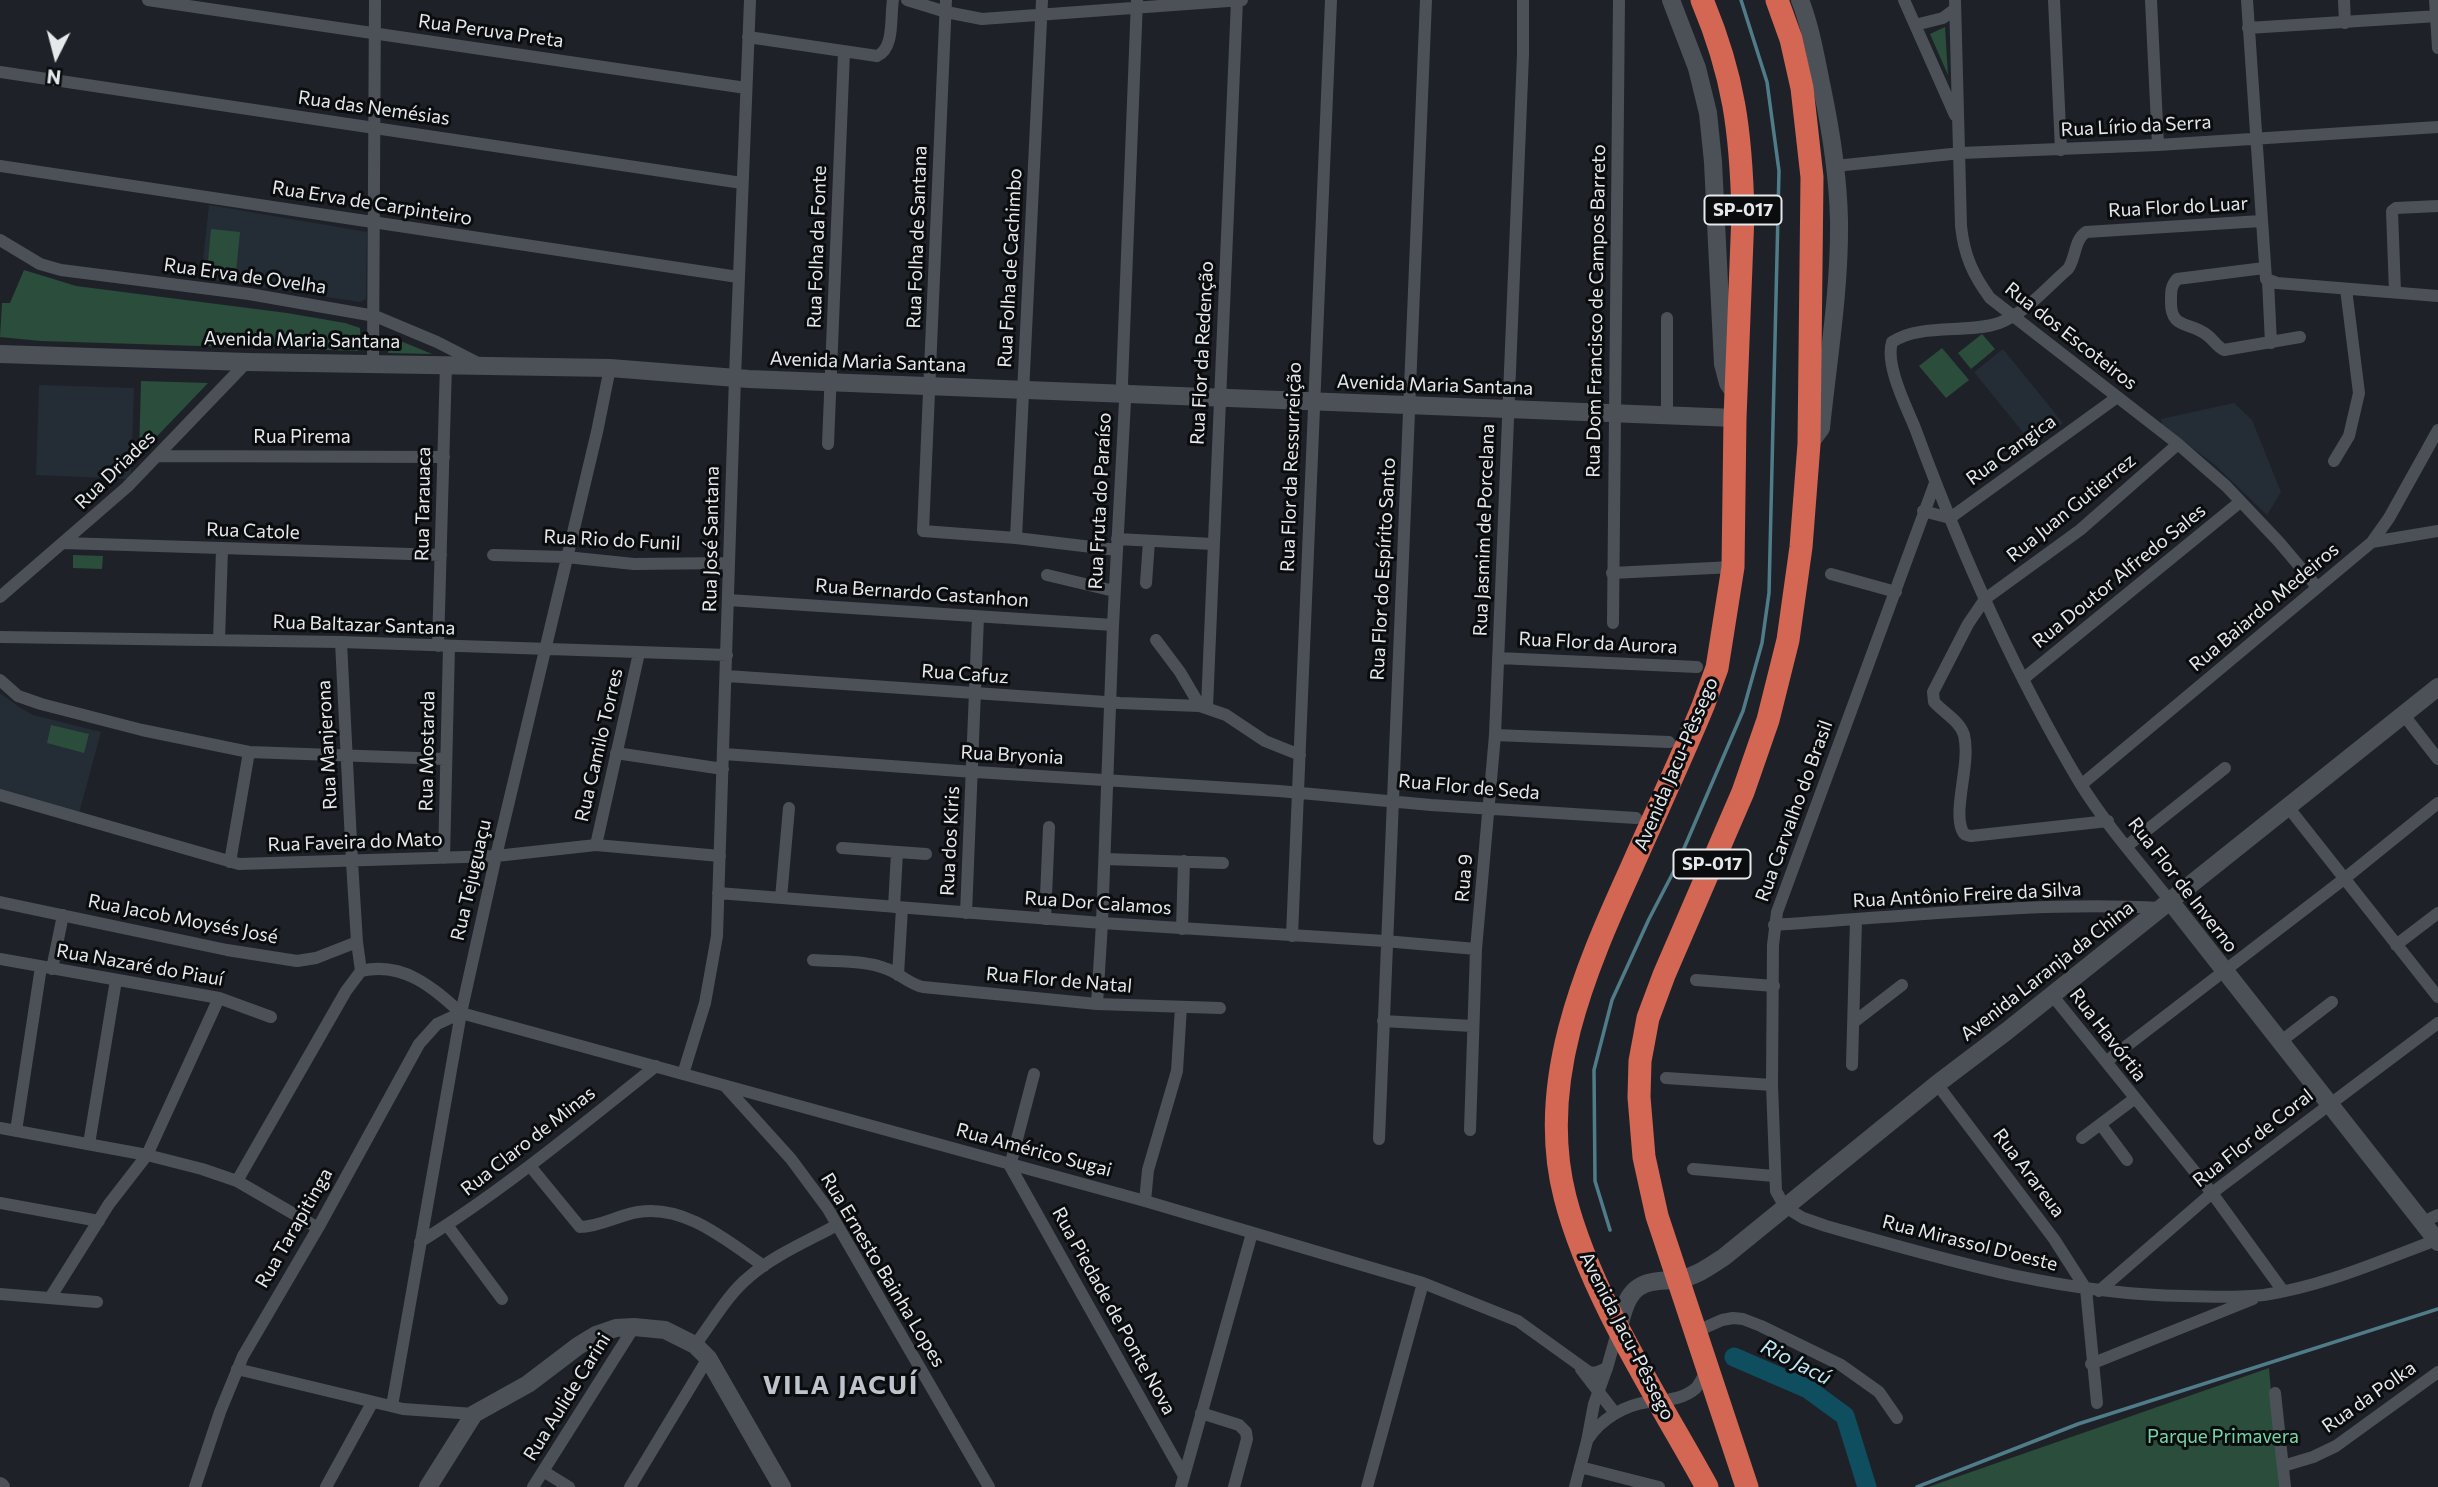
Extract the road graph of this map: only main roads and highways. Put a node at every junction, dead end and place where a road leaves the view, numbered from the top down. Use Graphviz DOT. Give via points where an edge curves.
graph roads {
  1 [pos="1702,0"];
  2 [pos="1777,0"];
  3 [pos="1707,1487"];
  4 [pos="1748,1487"];
  1 -- 3 [label="highway, Avenida Jacu-Pêssego / SP-017" via="1728,70 1742,162 1733,567 1717,668 1599,938 1560,1068 1556,1109 1565,1196 1584,1256"];
  2 -- 4 [label="highway, SP-017" via="1802,88 1812,177 1809,444 1801,547 1787,640 1768,720 1743,792 1648,1018 1639,1097 1644,1157 1657,1216"];
}
